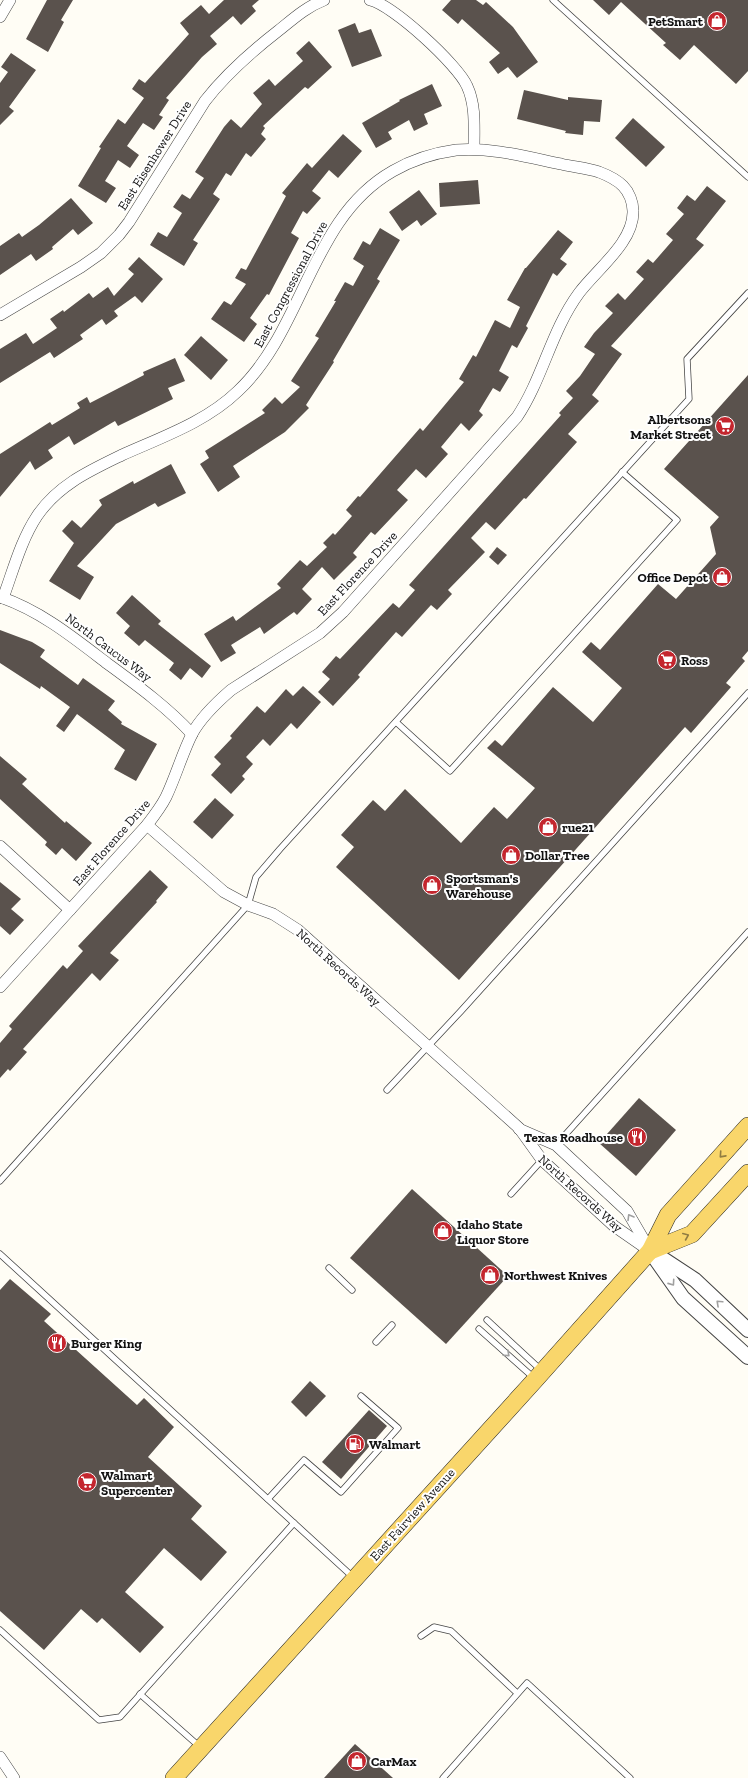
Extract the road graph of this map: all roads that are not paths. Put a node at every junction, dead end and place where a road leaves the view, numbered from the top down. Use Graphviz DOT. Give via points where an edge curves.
graph roads {
  1 [pos="10,0"];
  2 [pos="324,0"];
  3 [pos="370,0"];
  4 [pos="553,0"];
  5 [pos="0,17"];
  6 [pos="474,149"];
  7 [pos="610,177"];
  8 [pos="748,177"];
  9 [pos="748,293"];
  10 [pos="0,314"];
  11 [pos="622,472"];
  12 [pos="2,597"];
  13 [pos="748,693"];
  14 [pos="396,722"];
  15 [pos="192,734"];
  16 [pos="147,825"];
  17 [pos="0,846"];
  18 [pos="248,905"];
  19 [pos="70,910"];
  20 [pos="748,932"];
  21 [pos="0,987"];
  22 [pos="428,1047"];
  23 [pos="387,1090"];
  24 [pos="748,1126"];
  25 [pos="519,1128"];
  26 [pos="556,1145"];
  27 [pos="542,1160"];
  28 [pos="748,1173"];
  29 [pos="0,1181"];
  30 [pos="511,1194"];
  31 [pos="650,1251"];
  32 [pos="0,1254"];
  33 [pos="329,1268"];
  34 [pos="352,1290"];
  35 [pos="487,1320"];
  36 [pos="392,1325"];
  37 [pos="479,1329"];
  38 [pos="748,1330"];
  39 [pos="376,1342"];
  40 [pos="748,1357"];
  41 [pos="539,1375"];
  42 [pos="361,1396"];
  43 [pos="268,1499"];
  44 [pos="294,1523"];
  45 [pos="354,1578"];
  46 [pos="0,1630"];
  47 [pos="421,1636"];
  48 [pos="517,1693"];
  49 [pos="140,1694"];
  50 [pos="201,1748"];
  51 [pos="0,1757"];
  52 [pos="14,1778"];
  53 [pos="174,1778"];
  54 [pos="443,1778"];
  55 [pos="630,1778"];
  1 -- 5 [label="street"];
  2 -- 10 [label="street, East Eisenhower Drive" via="310,6 252,51 215,87 129,222 100,253 81,267"];
  3 -- 6 [label="street" via="402,17 459,72 472,101"];
  4 -- 8 [label="lane"];
  6 -- 7 [label="street, East Congressional Drive" via="547,161"];
  6 -- 12 [label="street, East Congressional Drive" via="421,158 378,180 360,195 332,233 284,330 271,353 255,373 238,392 218,408 188,425 89,470 57,492 38,513 27,534"];
  7 -- 15 [label="street, East Florence Drive" via="623,186 631,198 631,227 625,240 578,294 563,318 526,404 517,417 343,612 320,633 226,694 201,720"];
  9 -- 11 [label="lane" via="687,359 689,399"];
  11 -- 14 [label="lane"];
  11 -- 14 [label="lane" via="677,520 450,772"];
  12 -- 15 [label="street, North Caucus Way" via="33,611 60,628 162,704"];
  13 -- 22 [label="lane"];
  14 -- 18 [label="lane" via="256,877"];
  15 -- 16 [label="street, East Florence Drive" via="166,797"];
  16 -- 18 [label="street, North Records Way" via="218,888"];
  16 -- 19 [label="street, East Florence Drive"];
  17 -- 19 [label="street"];
  18 -- 22 [label="street, North Records Way" via="273,914 298,930"];
  18 -- 29 [label="lane"];
  19 -- 21 [label="street, East Florence Drive"];
  20 -- 26 [label="lane"];
  22 -- 23 [label="lane"];
  22 -- 25 [label="street, North Records Way"];
  24 -- 31 [label="main road, East Fairview Avenue, one-way" via="668,1215"];
  25 -- 26 [label="street, North Records Way"];
  25 -- 27 [label="street, North Records Way"];
  31 -- 26 [label="street, North Records Way, one-way" via="627,1211"];
  27 -- 30 [label="lane"];
  27 -- 31 [label="street, North Records Way" via="614,1226"];
  31 -- 28 [label="main road, East Fairview Avenue, one-way" via="692,1234"];
  38 -- 31 [label="street, North Records Way, one-way" via="695,1280"];
  31 -- 40 [label="street, North Records Way, one-way" via="683,1298"];
  31 -- 41 [label="main road, East Fairview Avenue"];
  32 -- 43 [label="lane"];
  33 -- 34 [label="lane"];
  35 -- 41 [label="lane"];
  36 -- 39 [label="lane"];
  37 -- 41 [label="lane, one-way"];
  41 -- 45 [label="main road, East Fairview Avenue"];
  42 -- 43 [label="lane" via="398,1428 341,1492 304,1460"];
  43 -- 44 [label="lane"];
  44 -- 45 [label="lane"];
  44 -- 49 [label="lane"];
  45 -- 50 [label="main road, East Fairview Avenue"];
  46 -- 49 [label="lane" via="99,1720 120,1717"];
  47 -- 48 [label="lane" via="434,1627 451,1631"];
  48 -- 54 [label="lane"];
  48 -- 55 [label="lane" via="527,1683"];
  49 -- 50 [label="lane"];
  50 -- 53 [label="main road, East Fairview Avenue"];
  51 -- 52 [label="street"];
}
